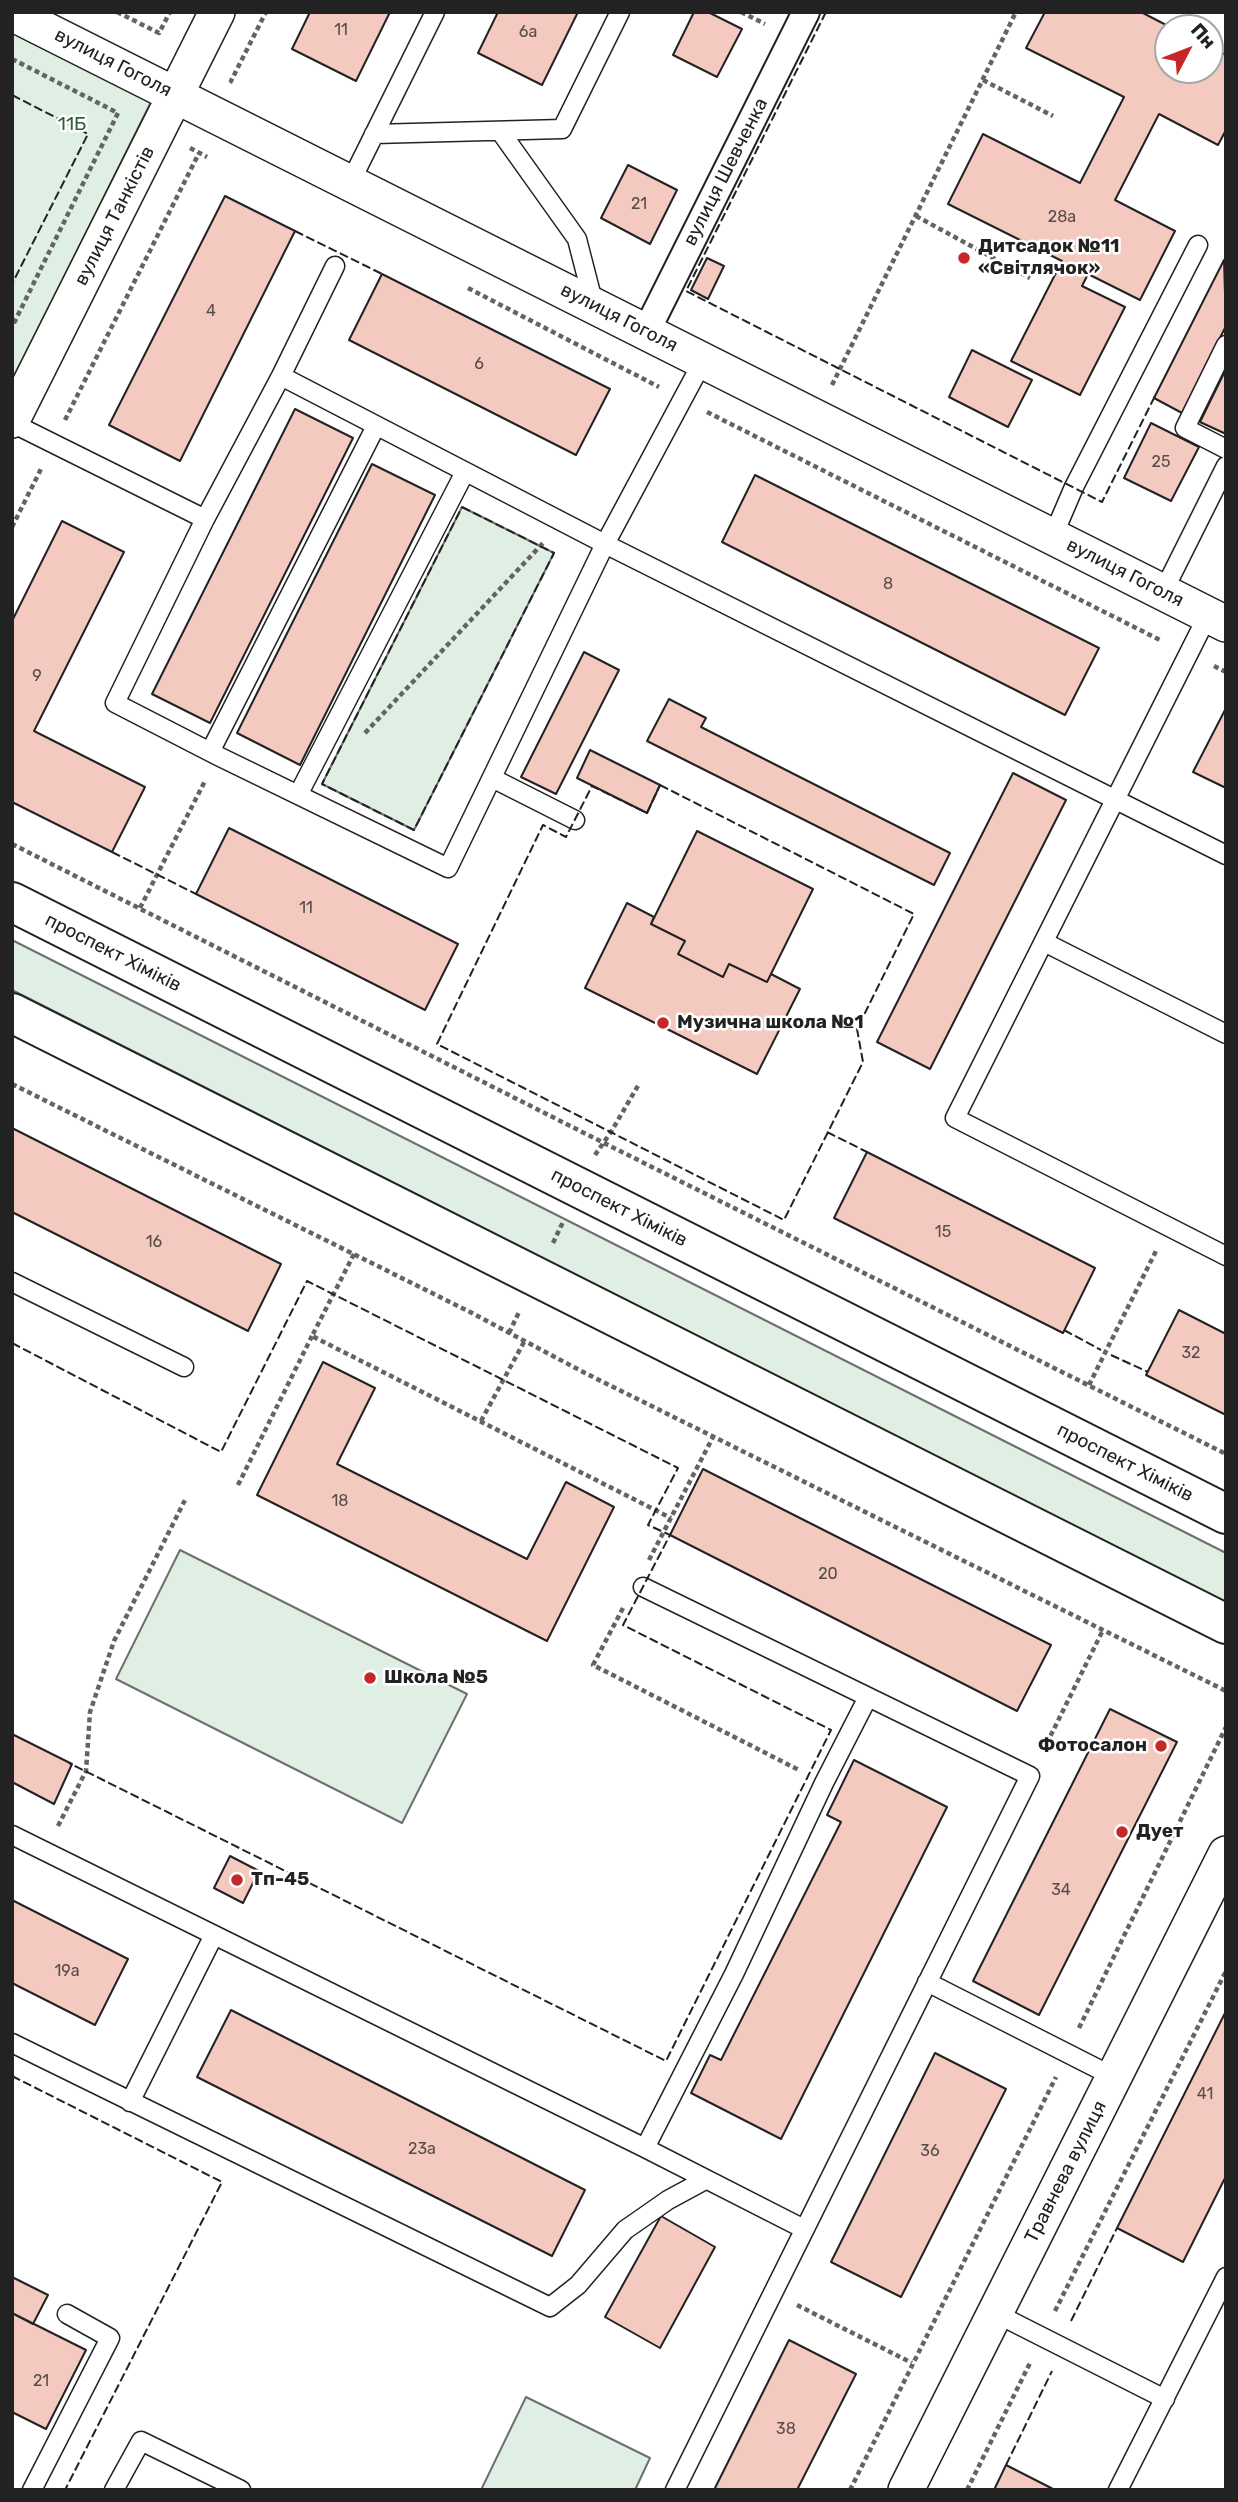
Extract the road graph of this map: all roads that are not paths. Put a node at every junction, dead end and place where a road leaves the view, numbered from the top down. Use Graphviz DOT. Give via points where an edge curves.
graph roads {
  1 [pos="217,12"];
  2 [pos="435,12"];
  3 [pos="620,12"];
  4 [pos="806,12"];
  5 [pos="12,13"];
  6 [pos="176,95"];
  7 [pos="500,131"];
  8 [pos="374,134"];
  9 [pos="350,183"];
  10 [pos="1198,245"];
  11 [pos="335,266"];
  12 [pos="594,306"];
  13 [pos="646,332"];
  14 [pos="1226,345"];
  15 [pos="703,361"];
  16 [pos="281,376"];
  17 [pos="12,421"];
  18 [pos="376,426"];
  19 [pos="1226,449"];
  20 [pos="1226,466"];
  21 [pos="465,472"];
  22 [pos="205,519"];
  23 [pos="1053,536"];
  24 [pos="606,544"];
  25 [pos="1163,592"];
  26 [pos="1217,619"];
  27 [pos="214,754"];
  28 [pos="492,778"];
  29 [pos="298,795"];
  30 [pos="1115,800"];
  31 [pos="575,820"];
  32 [pos="1226,855"];
  33 [pos="12,902"];
  34 [pos="1044,942"];
  35 [pos="12,1013"];
  36 [pos="1226,1034"];
  37 [pos="1226,1256"];
  38 [pos="12,1282"];
  39 [pos="184,1367"];
  40 [pos="1226,1514"];
  41 [pos="643,1587"];
  42 [pos="1226,1624"];
  43 [pos="868,1697"];
  44 [pos="12,1835"];
  45 [pos="1226,1854"];
  46 [pos="214,1935"];
  47 [pos="927,1982"];
  48 [pos="12,2043"];
  49 [pos="1114,2077"];
  50 [pos="130,2102"];
  51 [pos="645,2148"];
  52 [pos="705,2180"];
  53 [pos="804,2230"];
  54 [pos="1226,2277"];
  55 [pos="995,2313"];
  56 [pos="67,2314"];
  57 [pos="1165,2399"];
  58 [pos="32,2490"];
  59 [pos="114,2490"];
  60 [pos="241,2490"];
  61 [pos="675,2490"];
  62 [pos="906,2490"];
  63 [pos="1118,2490"];
  1 -- 6 [label="street, вулиця Танкістів"];
  2 -- 8 [label="lane"];
  3 -- 7 [label="lane" via="562,129"];
  4 -- 13 [label="street, вулиця Шевченка"];
  5 -- 6 [label="street, вулиця Гоголя"];
  6 -- 9 [label="street, вулиця Гоголя"];
  6 -- 17 [label="street, вулиця Танкістів"];
  7 -- 8 [label="lane"];
  7 -- 12 [label="lane" via="577,239"];
  8 -- 9 [label="lane"];
  9 -- 12 [label="street, вулиця Гоголя"];
  10 -- 23 [label="lane"];
  11 -- 16 [label="lane"];
  12 -- 13 [label="street, вулиця Гоголя"];
  13 -- 15 [label="street, вулиця Гоголя"];
  14 -- 19 [label="lane" via="1185,428"];
  15 -- 23 [label="street, вулиця Гоголя"];
  15 -- 24 [label="lane"];
  16 -- 18 [label="lane"];
  16 -- 22 [label="lane"];
  17 -- 22 [label="lane"];
  18 -- 21 [label="lane"];
  18 -- 27 [label="lane"];
  20 -- 25 [label="lane"];
  21 -- 24 [label="lane"];
  21 -- 29 [label="lane"];
  22 -- 27 [label="lane" via="115,703"];
  23 -- 25 [label="street, вулиця Гоголя"];
  24 -- 28 [label="lane"];
  24 -- 30 [label="lane"];
  25 -- 26 [label="street, вулиця Гоголя"];
  26 -- 30 [label="lane" via="1189,654"];
  27 -- 29 [label="lane"];
  28 -- 29 [label="lane" via="448,868"];
  28 -- 31 [label="lane"];
  30 -- 32 [label="lane"];
  30 -- 34 [label="lane"];
  33 -- 40 [label="main road, проспект Хіміків"];
  34 -- 36 [label="lane"];
  34 -- 37 [label="lane" via="956,1118"];
  35 -- 42 [label="main road"];
  38 -- 39 [label="lane"];
  41 -- 43 [label="lane"];
  43 -- 47 [label="lane" via="1030,1776"];
  43 -- 51 [label="lane"];
  44 -- 46 [label="lane"];
  45 -- 49 [label="street, Травнева вулиця"];
  46 -- 50 [label="lane"];
  46 -- 51 [label="lane"];
  47 -- 49 [label="lane"];
  47 -- 53 [label="lane"];
  48 -- 50 [label="lane"];
  49 -- 55 [label="street, Травнева вулиця"];
  50 -- 52 [label="lane" via="550,2307 578,2285 625,2230"];
  51 -- 52 [label="lane"];
  52 -- 53 [label="lane"];
  53 -- 61 [label="lane"];
  54 -- 57 [label="lane"];
  55 -- 57 [label="lane"];
  55 -- 62 [label="street, Травнева вулиця"];
  56 -- 58 [label="lane" via="110,2338"];
  57 -- 63 [label="lane"];
  59 -- 60 [label="lane" via="141,2441"];
}
